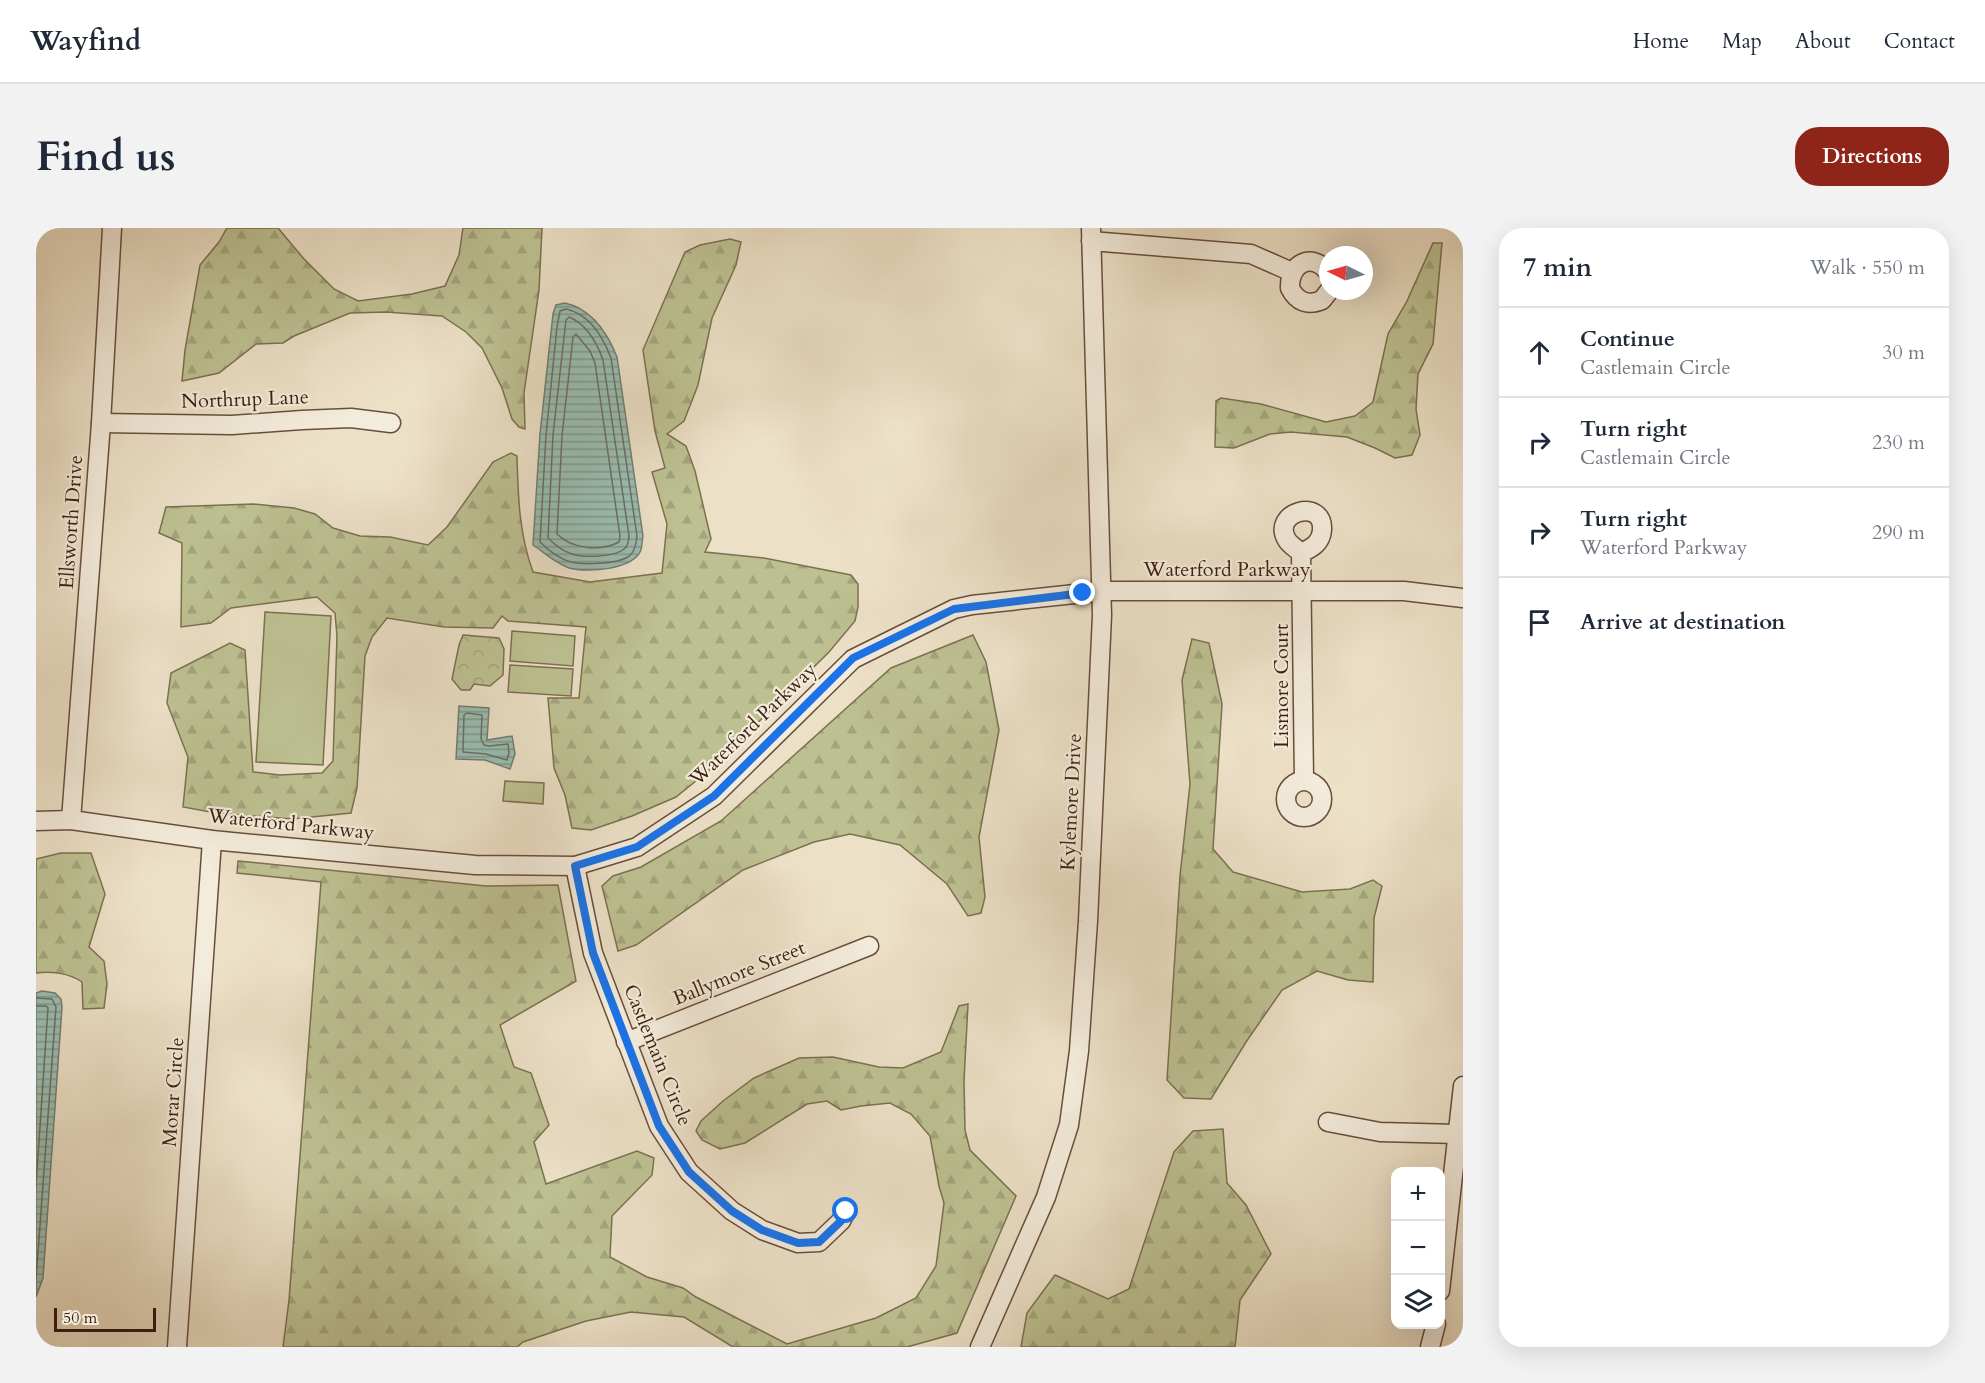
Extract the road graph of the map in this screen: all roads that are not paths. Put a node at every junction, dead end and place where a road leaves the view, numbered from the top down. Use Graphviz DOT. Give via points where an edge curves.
graph roads {
  1 [pos="112,228"];
  2 [pos="1091,234"];
  3 [pos="1319,264"];
  4 [pos="1292,272"];
  5 [pos="1322,300"];
  6 [pos="101,423"];
  7 [pos="391,423"];
  8 [pos="1301,553"];
  9 [pos="1103,591"];
  10 [pos="1302,591"];
  11 [pos="1463,597"];
  12 [pos="1304,780"];
  13 [pos="71,820"];
  14 [pos="36,821"];
  15 [pos="212,840"];
  16 [pos="575,866"];
  17 [pos="869,946"];
  18 [pos="626,1042"];
  19 [pos="1463,1086"];
  20 [pos="1328,1122"];
  21 [pos="1457,1134"];
  22 [pos="846,1211"];
  23 [pos="1442,1275"];
  24 [pos="1435,1329"];
  25 [pos="177,1347"];
  26 [pos="980,1347"];
  27 [pos="1430,1347"];
  1 -- 6 [label="street, Ellsworth Drive"];
  2 -- 4 [label="street" via="1251,254"];
  2 -- 9 [label="street, Kylemore Drive"];
  3 -- 4 [label="street" via="1305,262"];
  4 -- 5 [label="street" via="1290,288 1299,300"];
  6 -- 7 [label="street, Northrup Lane" via="232,426 351,418"];
  6 -- 13 [label="street, Ellsworth Drive"];
  8 -- 10 [label="street, Lismore Court"];
  9 -- 10 [label="street, Waterford Parkway"];
  9 -- 16 [label="street, Waterford Parkway" via="954,609 853,658 714,796 637,847"];
  9 -- 26 [label="street, Kylemore Drive" via="1089,921 1069,1125 1046,1197"];
  10 -- 11 [label="street, Waterford Parkway" via="1404,591"];
  10 -- 12 [label="street, Lismore Court"];
  13 -- 14 [label="street, Waterford Parkway"];
  13 -- 15 [label="street, Waterford Parkway"];
  15 -- 16 [label="street, Waterford Parkway" via="475,865"];
  15 -- 25 [label="street, Morar Circle"];
  16 -- 18 [label="street, Castlemain Circle" via="593,953"];
  17 -- 18 [label="street, Ballymore Street"];
  18 -- 22 [label="street, Castlemain Circle" via="659,1126 689,1172 732,1211 762,1230 798,1243 819,1242"];
  19 -- 21 [label="street"];
  20 -- 21 [label="street" via="1380,1132"];
  21 -- 23 [label="street"];
  24 -- 27 [label="street"];
}
